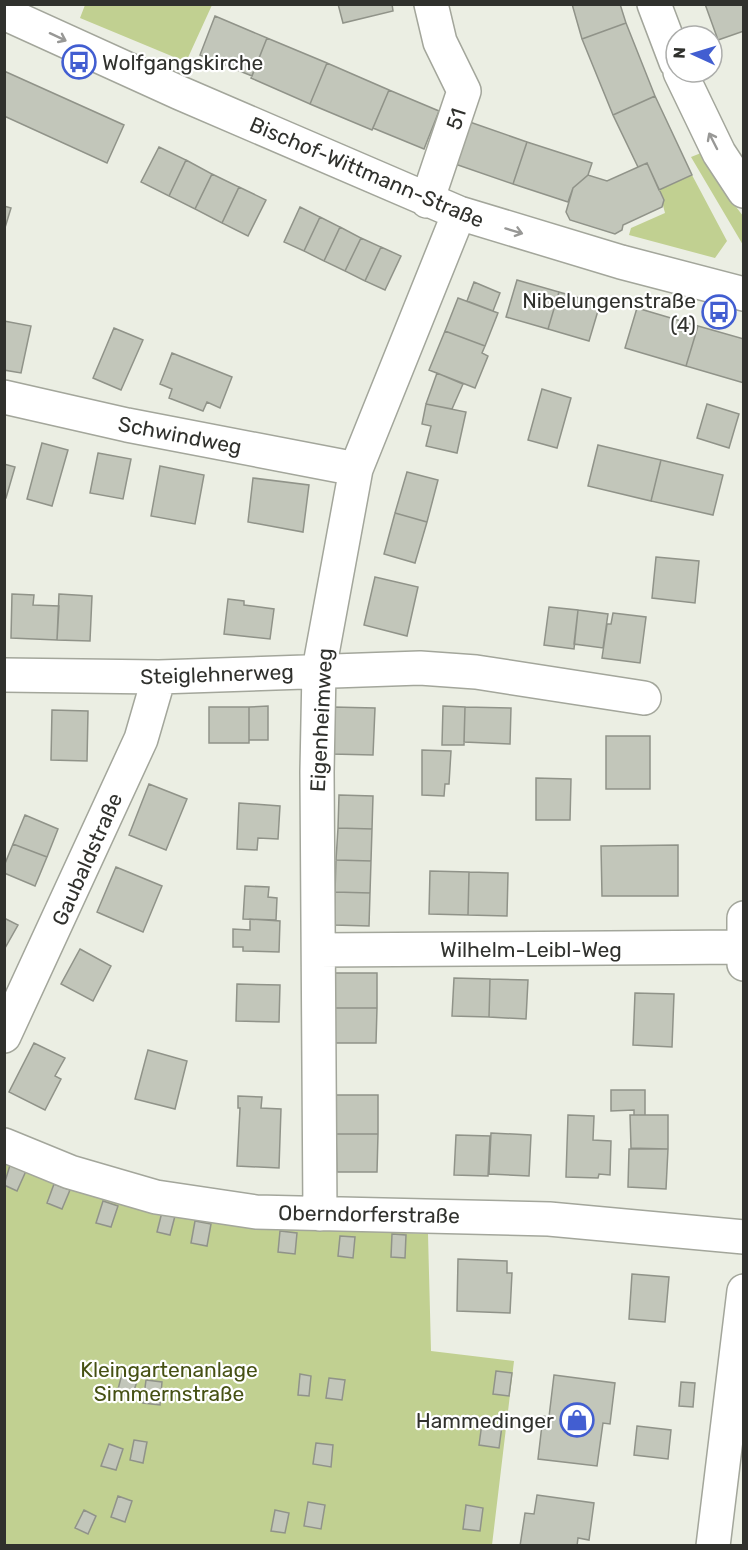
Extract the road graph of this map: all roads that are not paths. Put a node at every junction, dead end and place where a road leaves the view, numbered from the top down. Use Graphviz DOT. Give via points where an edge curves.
graph roads {
  1 [pos="431,4"];
  2 [pos="654,4"];
  3 [pos="4,13"];
  4 [pos="664,30"];
  5 [pos="686,84"];
  6 [pos="744,190"];
  7 [pos="427,201"];
  8 [pos="459,213"];
  9 [pos="743,293"];
  10 [pos="4,397"];
  11 [pos="356,469"];
  12 [pos="319,670"];
  13 [pos="4,675"];
  14 [pos="159,677"];
  15 [pos="644,698"];
  16 [pos="744,918"];
  17 [pos="743,947"];
  18 [pos="319,950"];
  19 [pos="744,964"];
  20 [pos="4,1036"];
  21 [pos="4,1145"];
  22 [pos="320,1214"];
  23 [pos="744,1237"];
  24 [pos="744,1291"];
  25 [pos="713,1545"];
  1 -- 7 [label="street, 51" via="440,42 464,91"];
  2 -- 4 [label="street"];
  3 -- 7 [label="street, Bischof-Wittmann-Straße, one-way"];
  6 -- 5 [label="street, one-way" via="719,153"];
  7 -- 8 [label="street, Bischof-Wittmann-Straße"];
  8 -- 9 [label="street, Bischof-Wittmann-Straße, one-way" via="621,262"];
  8 -- 11 [label="street, Eigenheimweg"];
  10 -- 11 [label="street, Schwindweg"];
  11 -- 12 [label="street, Eigenheimweg"];
  12 -- 14 [label="street, Steiglehnerweg"];
  12 -- 15 [label="street, Steiglehnerweg" via="420,668 476,672"];
  12 -- 18 [label="street, Eigenheimweg"];
  13 -- 14 [label="street, Steiglehnerweg"];
  14 -- 20 [label="street, Gaubaldstraße" via="141,739"];
  16 -- 17 [label="street"];
  17 -- 18 [label="street, Wilhelm-Leibl-Weg"];
  17 -- 19 [label="street"];
  18 -- 22 [label="street, Eigenheimweg"];
  21 -- 22 [label="street, Oberndorferstraße" via="70,1172 156,1197 256,1212"];
  22 -- 23 [label="street, Oberndorferstraße" via="549,1219"];
  24 -- 25 [label="street"];
}
